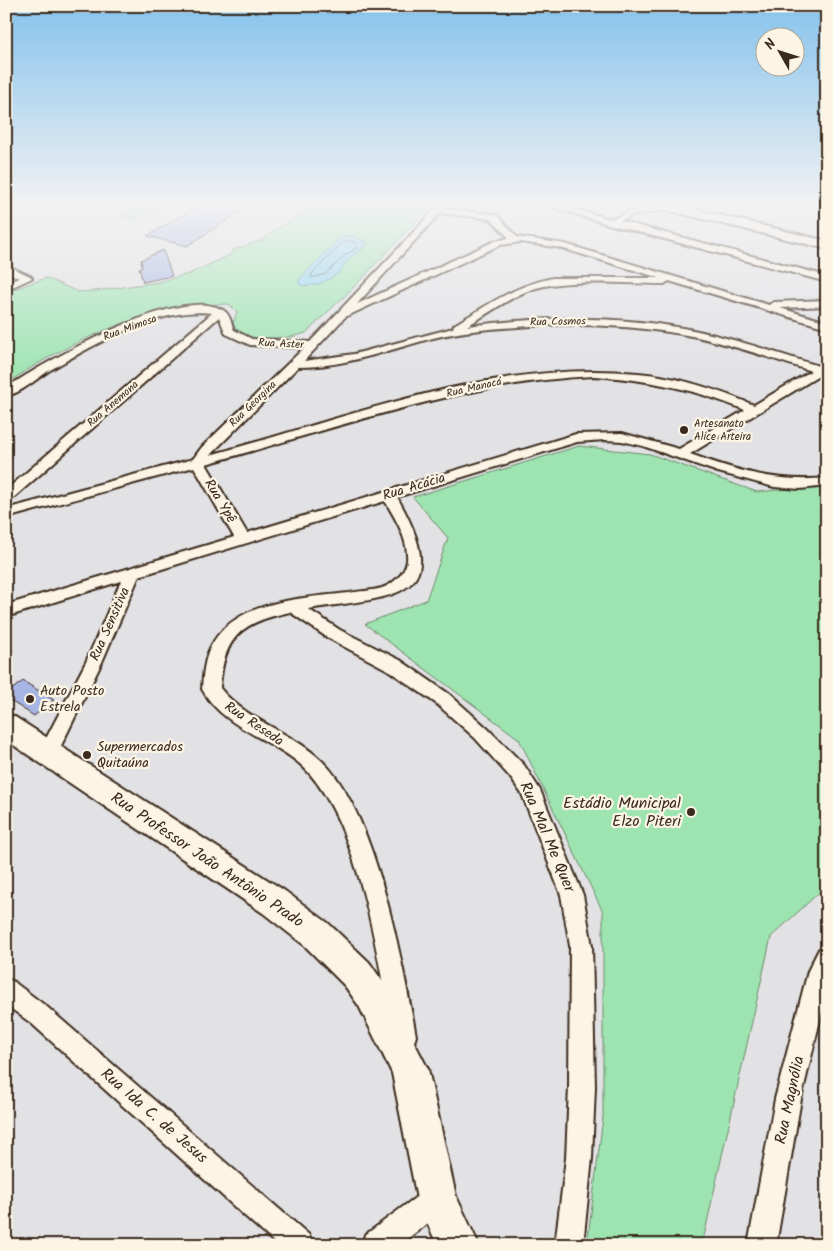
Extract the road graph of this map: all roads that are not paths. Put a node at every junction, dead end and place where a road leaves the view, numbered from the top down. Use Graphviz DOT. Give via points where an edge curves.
graph roads {
  1 [pos="391,261"];
  2 [pos="458,261"];
  3 [pos="612,261"];
  4 [pos="760,261"];
  5 [pos="6,268"];
  6 [pos="827,279"];
  7 [pos="374,280"];
  8 [pos="675,280"];
  9 [pos="6,287"];
  10 [pos="402,287"];
  11 [pos="356,298"];
  12 [pos="378,299"];
  13 [pos="827,303"];
  14 [pos="768,307"];
  15 [pos="219,312"];
  16 [pos="340,315"];
  17 [pos="827,325"];
  18 [pos="450,332"];
  19 [pos="312,346"];
  20 [pos="295,364"];
  21 [pos="823,368"];
  22 [pos="6,393"];
  23 [pos="754,408"];
  24 [pos="679,455"];
  25 [pos="198,462"];
  26 [pos="827,482"];
  27 [pos="389,495"];
  28 [pos="6,497"];
  29 [pos="6,514"];
  30 [pos="243,539"];
  31 [pos="132,574"];
  32 [pos="292,606"];
  33 [pos="6,611"];
  34 [pos="7,726"];
  35 [pos="47,754"];
  36 [pos="824,970"];
  37 [pos="7,993"];
  38 [pos="410,1069"];
  39 [pos="437,1199"];
  40 [pos="300,1245"];
  41 [pos="375,1245"];
  42 [pos="458,1245"];
  43 [pos="569,1245"];
  44 [pos="762,1245"];
  1 -- 7 [label="street, Rua Georgina"];
  2 -- 10 [label="street"];
  3 -- 8 [label="street"];
  4 -- 6 [label="street"];
  5 -- 9 [label="street" via="27,278"];
  7 -- 10 [label="street"];
  7 -- 11 [label="street, Rua Georgina"];
  8 -- 14 [label="street"];
  8 -- 18 [label="street" via="553,280 522,288"];
  10 -- 12 [label="street"];
  11 -- 12 [label="street"];
  11 -- 16 [label="street, Rua Georgina"];
  12 -- 16 [label="street"];
  13 -- 14 [label="street"];
  14 -- 17 [label="street"];
  15 -- 19 [label="street, Rua Aster" via="230,332 250,342"];
  15 -- 22 [label="street, Rua Mimosa" via="208,308 188,310 112,333 57,360"];
  15 -- 28 [label="street, Rua Anemona"];
  16 -- 19 [label="street, Rua Georgina"];
  18 -- 20 [label="street, Rua Cosmos" via="331,362"];
  18 -- 21 [label="street, Rua Cosmos" via="545,321 652,327 712,338"];
  19 -- 20 [label="street, Rua Georgina"];
  20 -- 25 [label="street, Rua Georgina" via="206,450"];
  21 -- 23 [label="street"];
  23 -- 24 [label="street"];
  23 -- 25 [label="street, Rua Manacá" via="654,378 596,373 540,375 452,392"];
  24 -- 26 [label="street, Rua Acácia" via="764,480 798,484"];
  24 -- 27 [label="street, Rua Acácia" via="622,437 576,438"];
  25 -- 29 [label="street"];
  25 -- 30 [label="street, Rua Ypê"];
  27 -- 30 [label="street, Rua Acácia"];
  27 -- 32 [label="street, Rua Reseda" via="411,542 414,556 408,576 386,592"];
  30 -- 31 [label="street, Rua Acácia"];
  31 -- 33 [label="street, Rua Acácia"];
  31 -- 35 [label="street, Rua Sensitiva" via="94,662"];
  32 -- 38 [label="street, Rua Reseda" via="258,616 228,634 214,658 212,689 225,706 317,767 335,792 360,844 391,965"];
  32 -- 43 [label="street, Rua Mal Me Quer" via="334,634 394,665 443,699 481,732 530,790 572,895 581,946 582,1087 579,1158"];
  34 -- 35 [label="street, Rua Professor João Antônio Prado"];
  35 -- 38 [label="street, Rua Professor João Antônio Prado" via="195,848 316,934 357,974 371,994"];
  36 -- 44 [label="street, Rua Magnólia" via="788,1099"];
  37 -- 40 [label="street, Rua Ida C. de Jesus" via="39,1015"];
  38 -- 39 [label="street, Rua Professor João Antônio Prado"];
  39 -- 41 [label="street"];
  39 -- 42 [label="street, Rua Professor João Antônio Prado"];
}
